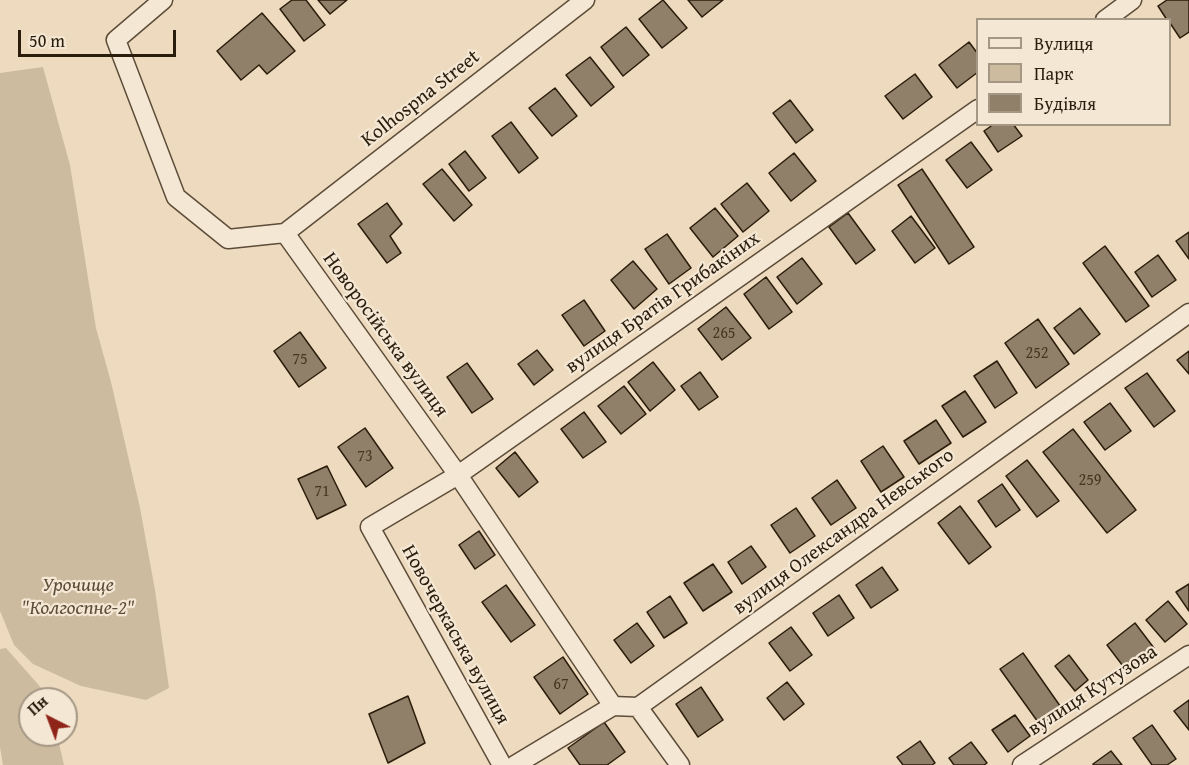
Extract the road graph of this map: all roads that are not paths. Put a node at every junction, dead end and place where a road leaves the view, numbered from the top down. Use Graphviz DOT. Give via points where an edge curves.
graph roads {
  1 [pos="163,0"];
  2 [pos="585,0"];
  3 [pos="1132,0"];
  4 [pos="1108,18"];
  5 [pos="976,110"];
  6 [pos="285,233"];
  7 [pos="1189,313"];
  8 [pos="458,475"];
  9 [pos="370,527"];
  10 [pos="1189,655"];
  11 [pos="613,705"];
  12 [pos="638,706"];
  13 [pos="502,765"];
  14 [pos="515,765"];
  15 [pos="680,765"];
  16 [pos="1022,765"];
  1 -- 6 [label="street" via="116,40 176,197 228,239"];
  2 -- 6 [label="street, Kolhospna Street"];
  3 -- 4 [label="street"];
  5 -- 8 [label="street, вулиця Братів Грибакіних"];
  6 -- 8 [label="street, Новоросійська вулиця"];
  7 -- 12 [label="street, вулиця Олександра Невського"];
  8 -- 9 [label="street, вулиця Братів Грибакіних"];
  8 -- 11 [label="street, Новоросійська вулиця"];
  9 -- 13 [label="street, Новочеркаська вулиця"];
  10 -- 16 [label="street, вулиця Кутузова"];
  11 -- 12 [label="street"];
  11 -- 14 [label="street"];
  12 -- 15 [label="street"];
}
